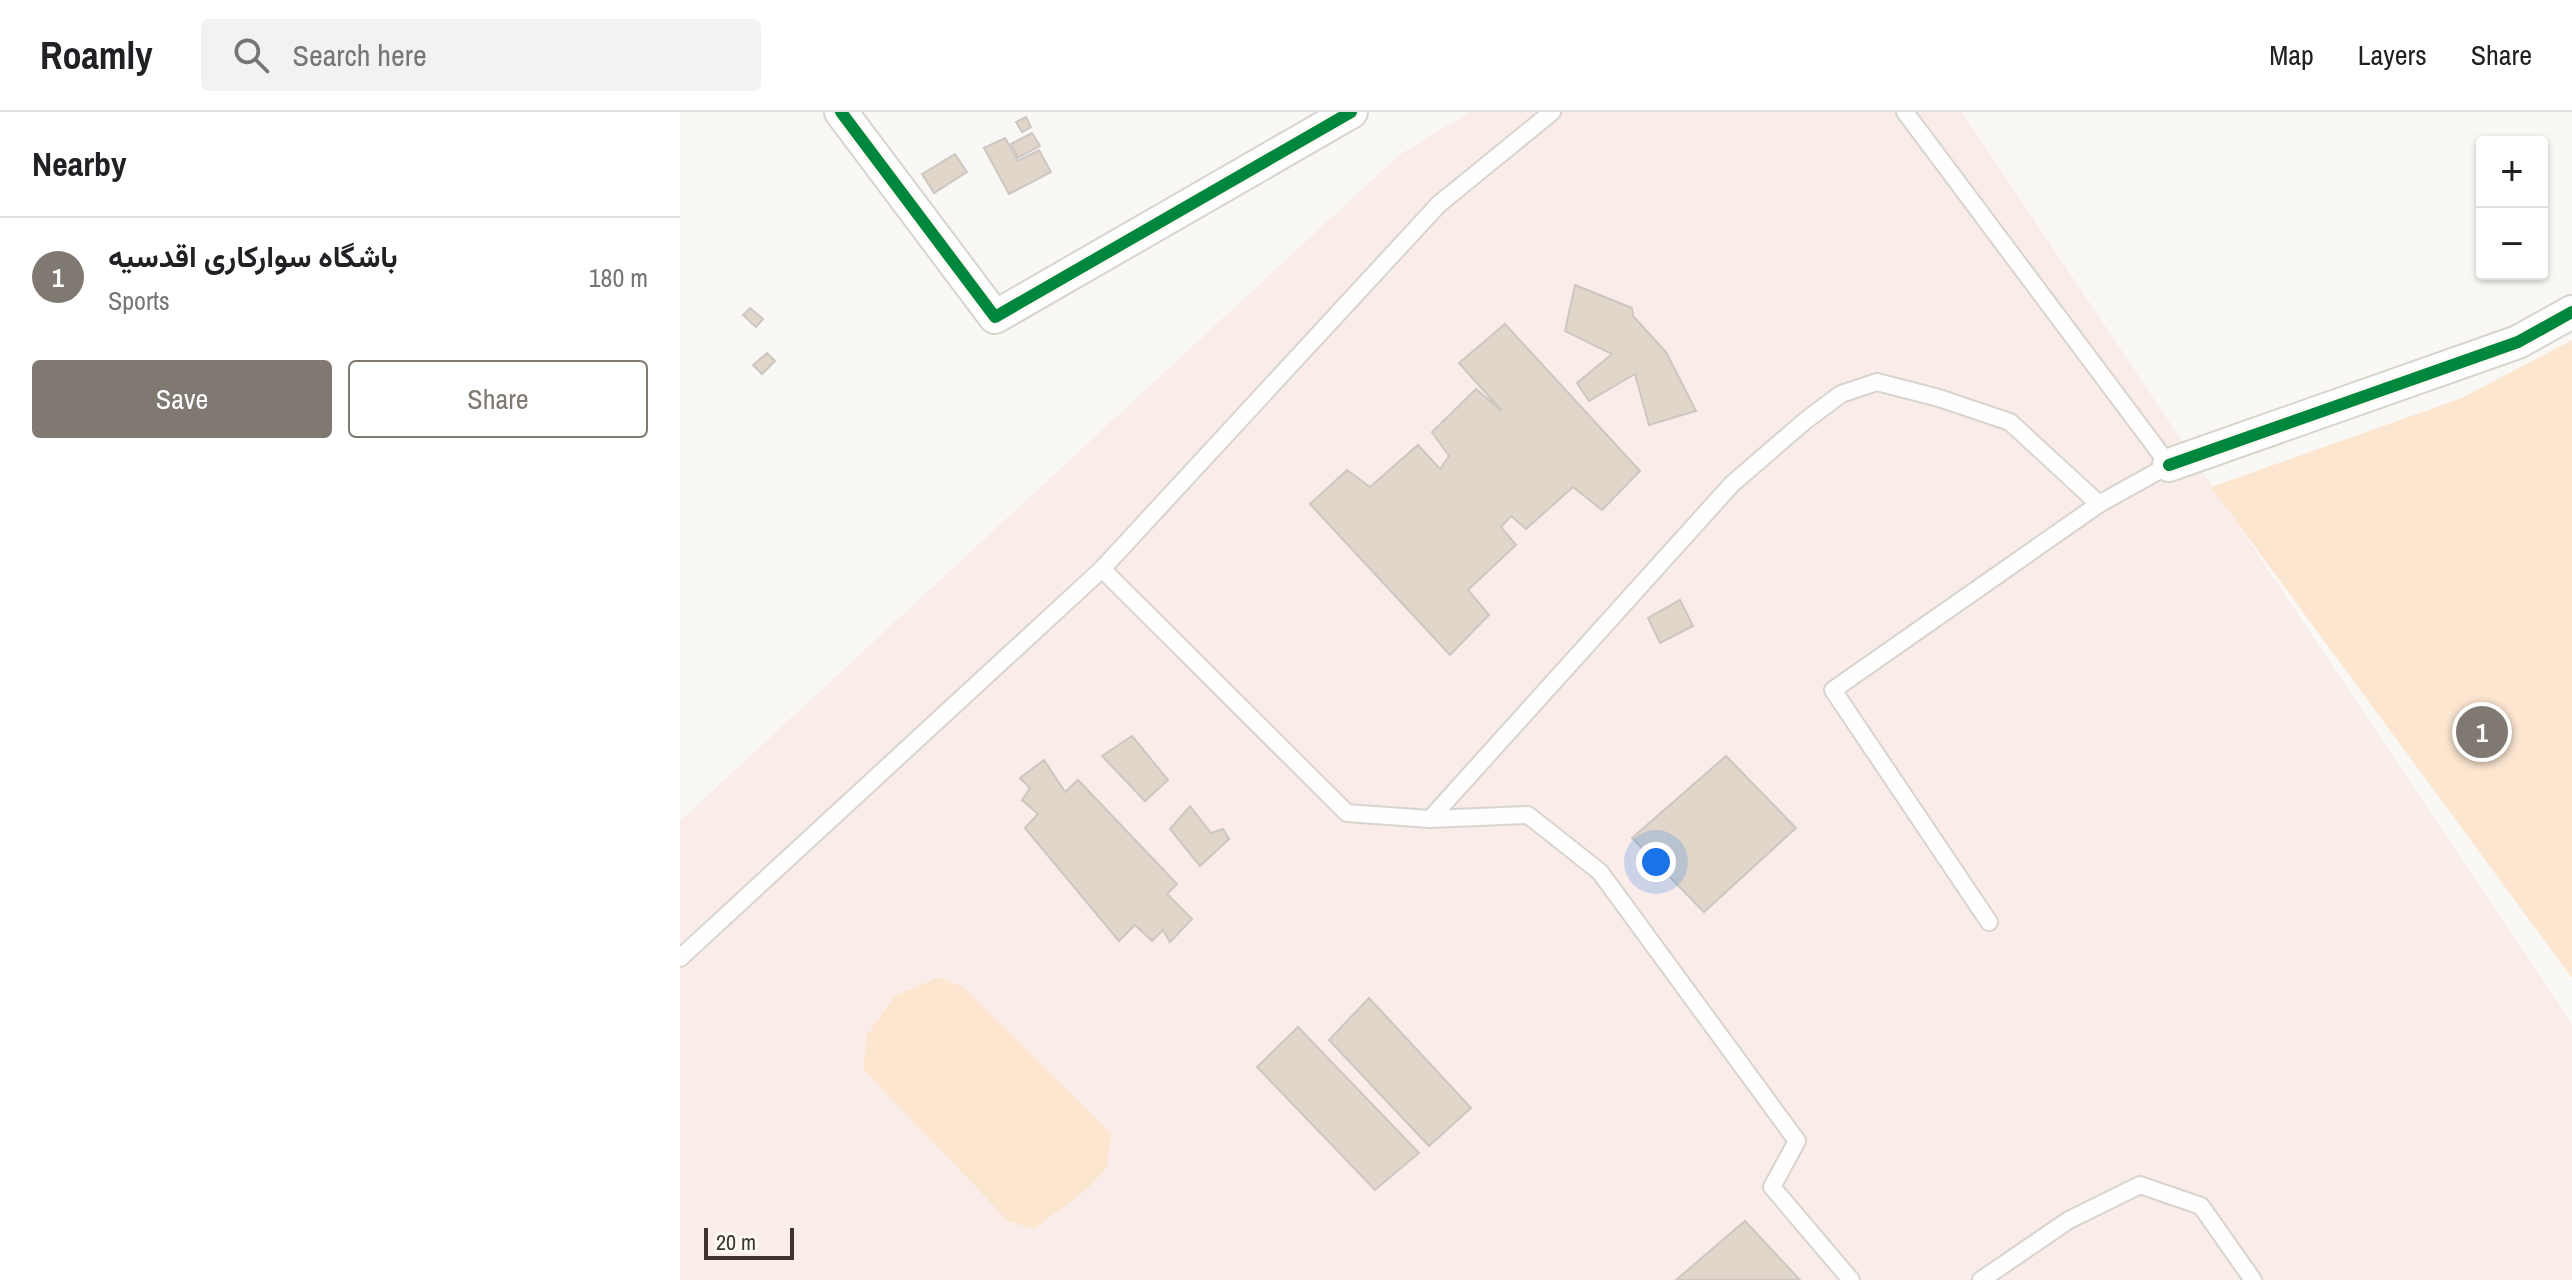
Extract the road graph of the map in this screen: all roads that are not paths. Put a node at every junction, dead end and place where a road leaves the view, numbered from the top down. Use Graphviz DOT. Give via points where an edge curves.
graph roads {
  1 [pos="841,112"];
  2 [pos="1351,112"];
  3 [pos="1552,112"];
  4 [pos="1905,112"];
  5 [pos="2572,312"];
  6 [pos="2169,465"];
  7 [pos="2099,504"];
  8 [pos="1102,569"];
  9 [pos="1430,819"];
  10 [pos="1989,922"];
  11 [pos="680,958"];
  12 [pos="1851,1280"];
  13 [pos="1981,1280"];
  14 [pos="2253,1280"];
  1 -- 2 [label="street" via="995,317"];
  3 -- 8 [label="lane" via="1439,204"];
  4 -- 6 [label="lane"];
  5 -- 6 [label="street" via="2518,342"];
  6 -- 7 [label="lane"];
  7 -- 9 [label="lane" via="2010,422 1877,382 1841,394 1732,484"];
  7 -- 10 [label="lane" via="1833,690"];
  8 -- 9 [label="lane" via="1347,813"];
  8 -- 11 [label="lane"];
  9 -- 12 [label="lane" via="1528,815 1600,872 1797,1141 1772,1187"];
  13 -- 14 [label="lane" via="2069,1220 2140,1185 2201,1206"];
}
